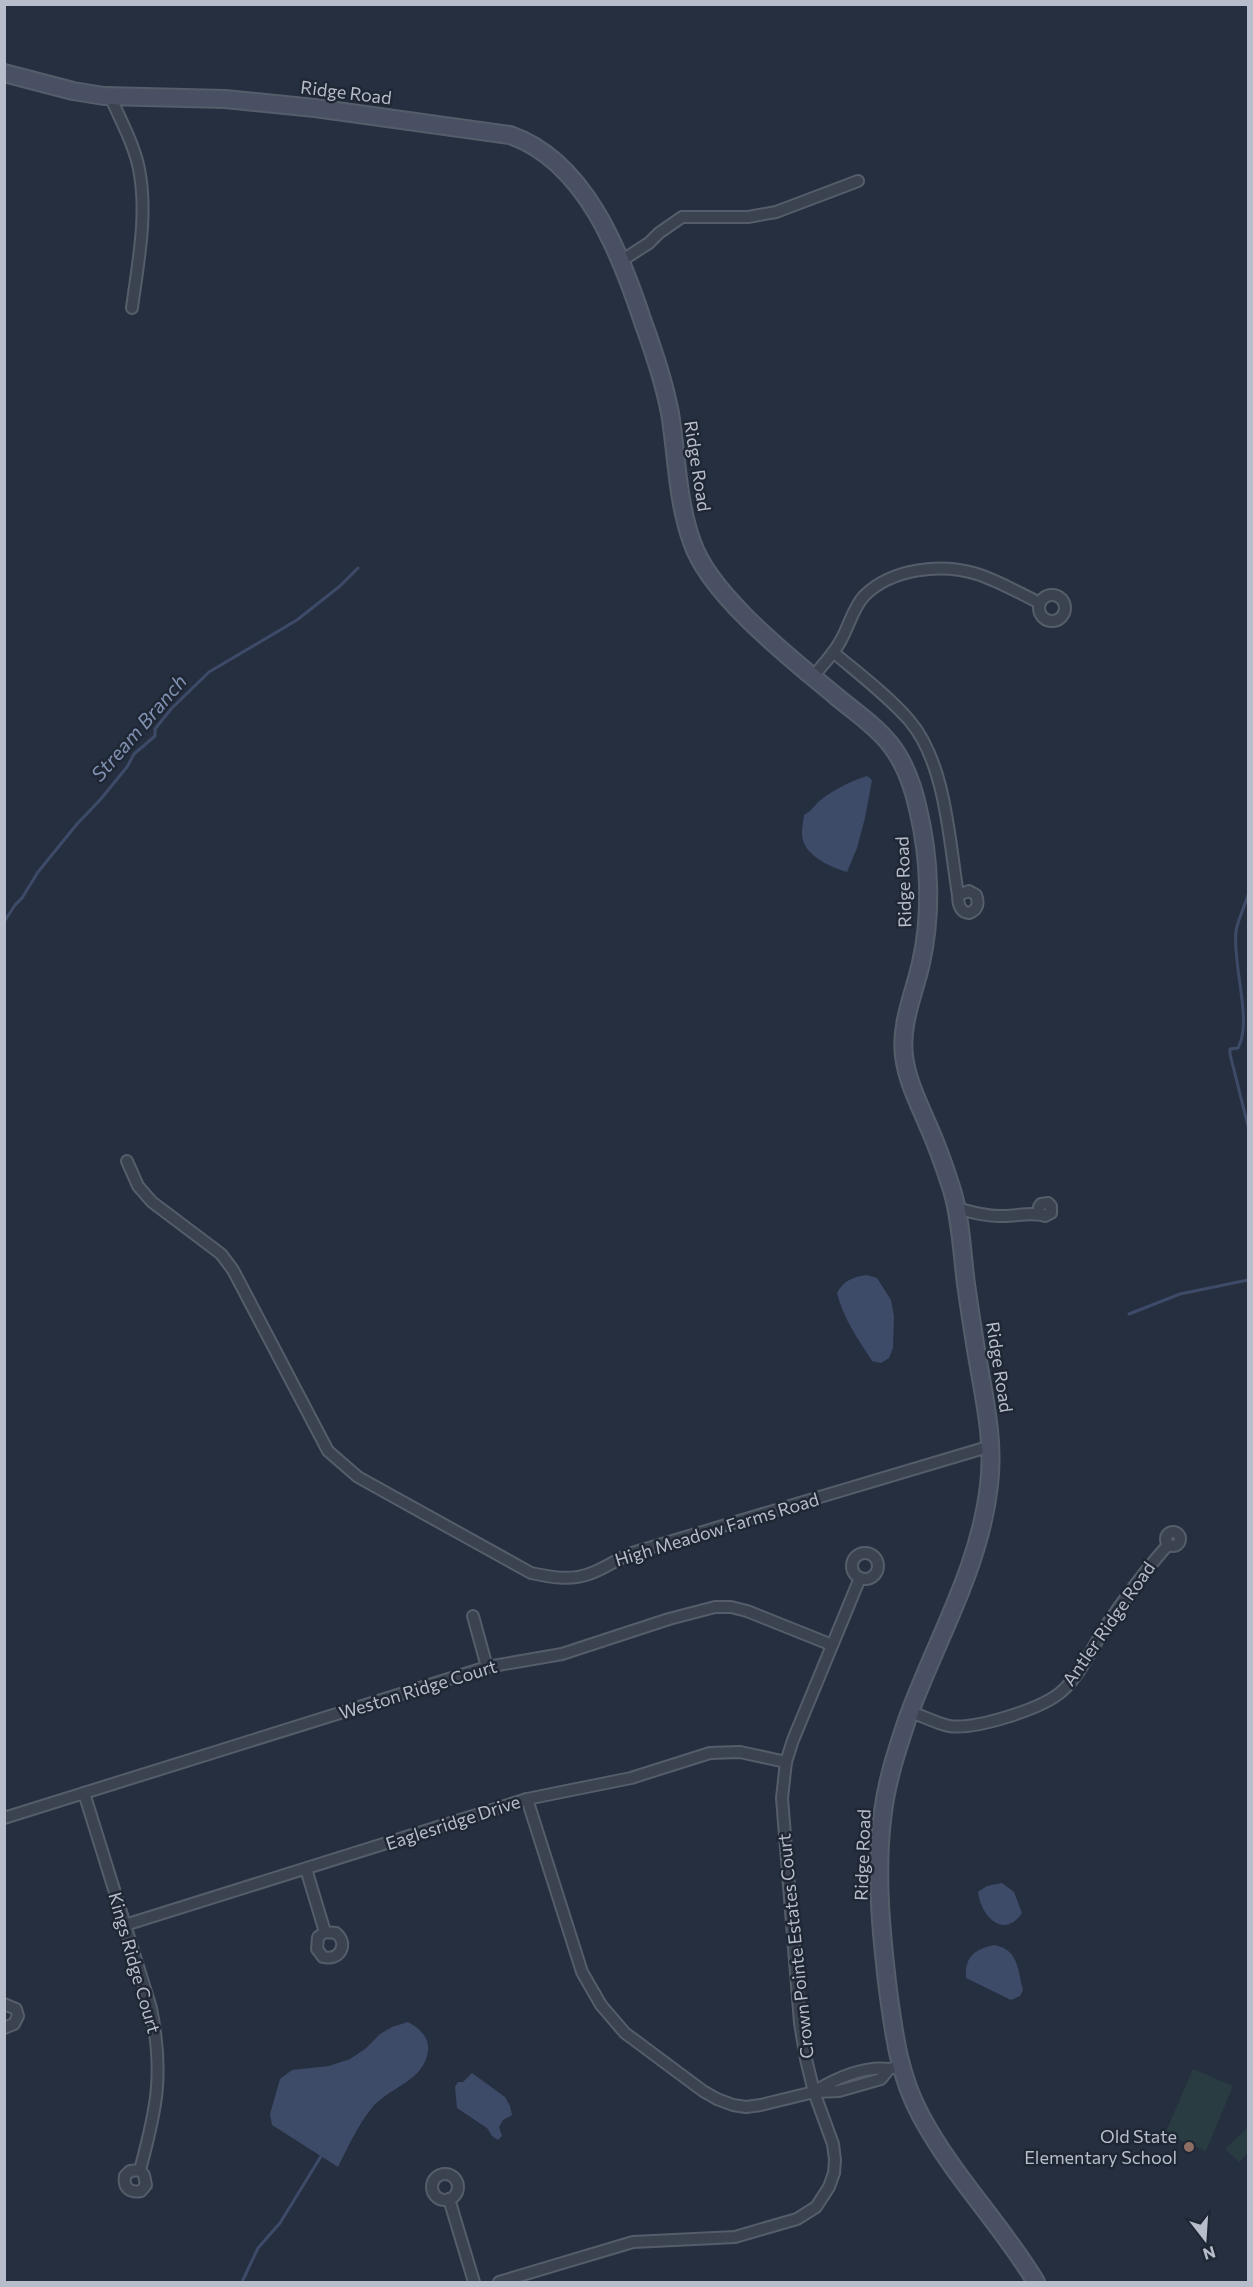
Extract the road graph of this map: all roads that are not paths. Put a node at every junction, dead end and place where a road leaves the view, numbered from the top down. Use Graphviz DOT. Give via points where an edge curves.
graph roads {
  1 [pos="4,73"];
  2 [pos="110,96"];
  3 [pos="858,181"];
  4 [pos="621,261"];
  5 [pos="132,308"];
  6 [pos="1040,603"];
  7 [pos="833,652"];
  8 [pos="813,677"];
  9 [pos="958,895"];
  10 [pos="126,1161"];
  11 [pos="957,1208"];
  12 [pos="1039,1213"];
  13 [pos="991,1446"];
  14 [pos="1168,1545"];
  15 [pos="861,1578"];
  16 [pos="473,1616"];
  17 [pos="832,1645"];
  18 [pos="487,1667"];
  19 [pos="910,1712"];
  20 [pos="786,1762"];
  21 [pos="84,1793"];
  22 [pos="527,1799"];
  23 [pos="4,1818"];
  24 [pos="306,1869"];
  25 [pos="125,1925"];
  26 [pos="325,1932"];
  27 [pos="4,2004"];
  28 [pos="4,2028"];
  29 [pos="895,2068"];
  30 [pos="814,2092"];
  31 [pos="140,2170"];
  32 [pos="449,2199"];
  33 [pos="474,2283"];
  34 [pos="499,2283"];
  35 [pos="1036,2283"];
  1 -- 2 [label="street, Ridge Road"];
  2 -- 4 [label="street, Ridge Road" via="256,102 510,135 537,146 561,166 604,226"];
  2 -- 5 [label="street" via="131,144 143,192"];
  3 -- 4 [label="street" via="762,215 682,218"];
  4 -- 8 [label="street, Ridge Road" via="658,367 669,411 679,489 695,551 743,614"];
  6 -- 7 [label="street" via="965,571 936,569 909,573 883,582 863,597"];
  7 -- 8 [label="street"];
  7 -- 9 [label="street" via="896,706 923,741 937,770"];
  8 -- 11 [label="street, Ridge Road" via="892,746 903,763 919,813 928,897 927,928 904,1026 904,1064"];
  10 -- 13 [label="street, High Meadow Farms Road" via="138,1186 152,1202 221,1254 233,1270 327,1451 358,1477 531,1573 562,1578 589,1574 632,1553"];
  11 -- 12 [label="street" via="993,1216"];
  11 -- 13 [label="street, Ridge Road"];
  13 -- 19 [label="street, Ridge Road" via="986,1511 976,1549"];
  14 -- 19 [label="street, Antler Ridge Road" via="1109,1621 1071,1682 1050,1700 965,1726 951,1726"];
  15 -- 17 [label="street, Crown Pointe Estates Court"];
  16 -- 18 [label="street"];
  17 -- 18 [label="street, Weston Ridge Court" via="747,1611 715,1607 562,1654"];
  17 -- 20 [label="street, Crown Pointe Estates Court"];
  18 -- 21 [label="street, Weston Ridge Court"];
  19 -- 29 [label="street, Ridge Road" via="890,1774 882,1816 881,1919"];
  20 -- 22 [label="street, Eaglesridge Drive" via="740,1752 710,1753 631,1778"];
  20 -- 30 [label="street, Crown Pointe Estates Court" via="782,1807 800,2023"];
  21 -- 23 [label="street, Weston Ridge Court"];
  21 -- 25 [label="street, Kings Ridge Court"];
  22 -- 24 [label="street, Eaglesridge Drive"];
  22 -- 30 [label="street" via="582,1972 625,2033 703,2091 733,2105 761,2105"];
  24 -- 25 [label="street, Eaglesridge Drive"];
  24 -- 26 [label="street"];
  25 -- 31 [label="street, Kings Ridge Court" via="151,2008 158,2058 154,2118"];
  27 -- 28 [label="street" via="16,2009 18,2016 14,2024"];
  29 -- 30 [label="street" via="881,2079 839,2091"];
  29 -- 35 [label="street, Ridge Road" via="943,2153"];
  30 -- 34 [label="street, Crown Pointe Estates Court" via="832,2144 834,2173 823,2197 808,2214 735,2237 633,2242"];
  32 -- 33 [label="street"];
}
